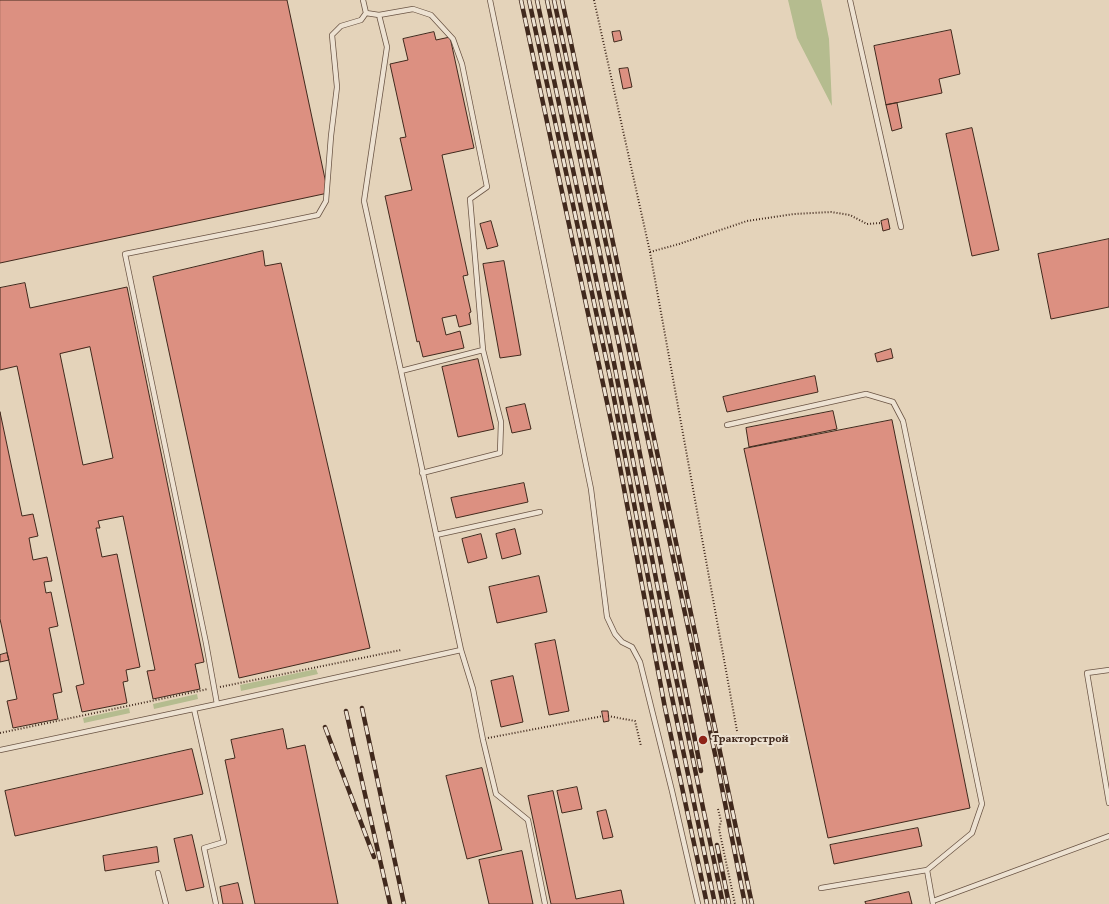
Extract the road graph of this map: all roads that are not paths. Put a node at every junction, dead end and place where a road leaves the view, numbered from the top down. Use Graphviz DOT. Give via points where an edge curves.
graph roads {
  1 [pos="363,0"];
  2 [pos="490,0"];
  3 [pos="850,0"];
  4 [pos="366,13"];
  5 [pos="379,15"];
  6 [pos="901,227"];
  7 [pos="483,350"];
  8 [pos="401,371"];
  9 [pos="727,425"];
  10 [pos="422,473"];
  11 [pos="540,512"];
  12 [pos="436,535"];
  13 [pos="461,650"];
  14 [pos="1109,670"];
  15 [pos="217,704"];
  16 [pos="194,708"];
  17 [pos="0,750"];
  18 [pos="1109,803"];
  19 [pos="1109,836"];
  20 [pos="927,870"];
  21 [pos="158,873"];
  22 [pos="821,888"];
  23 [pos="933,902"];
  24 [pos="166,904"];
  25 [pos="216,904"];
  26 [pos="545,904"];
  27 [pos="698,904"];
  1 -- 4 [label="lane"];
  2 -- 27 [label="lane" via="591,489 607,617 614,634 622,642 632,646 640,662"];
  3 -- 6 [label="lane"];
  4 -- 5 [label="lane"];
  4 -- 15 [label="lane" via="361,20 341,26 332,36 337,87 326,201 318,215 125,254"];
  5 -- 7 [label="lane" via="413,9 431,15 453,39 462,64 487,187 470,199"];
  5 -- 8 [label="lane" via="387,48 364,201"];
  7 -- 8 [label="lane"];
  7 -- 10 [label="lane" via="501,422 500,453"];
  8 -- 10 [label="lane"];
  9 -- 20 [label="lane" via="866,394 893,402 903,421 982,804 972,833"];
  10 -- 12 [label="lane"];
  11 -- 12 [label="lane"];
  12 -- 13 [label="lane"];
  13 -- 15 [label="lane"];
  13 -- 26 [label="lane" via="473,689 496,794 528,820"];
  14 -- 18 [label="lane" via="1087,673"];
  15 -- 16 [label="lane"];
  16 -- 17 [label="lane"];
  16 -- 25 [label="lane" via="224,842 204,848"];
  19 -- 23 [label="lane"];
  20 -- 22 [label="lane"];
  20 -- 23 [label="lane"];
  21 -- 24 [label="lane"];
}
